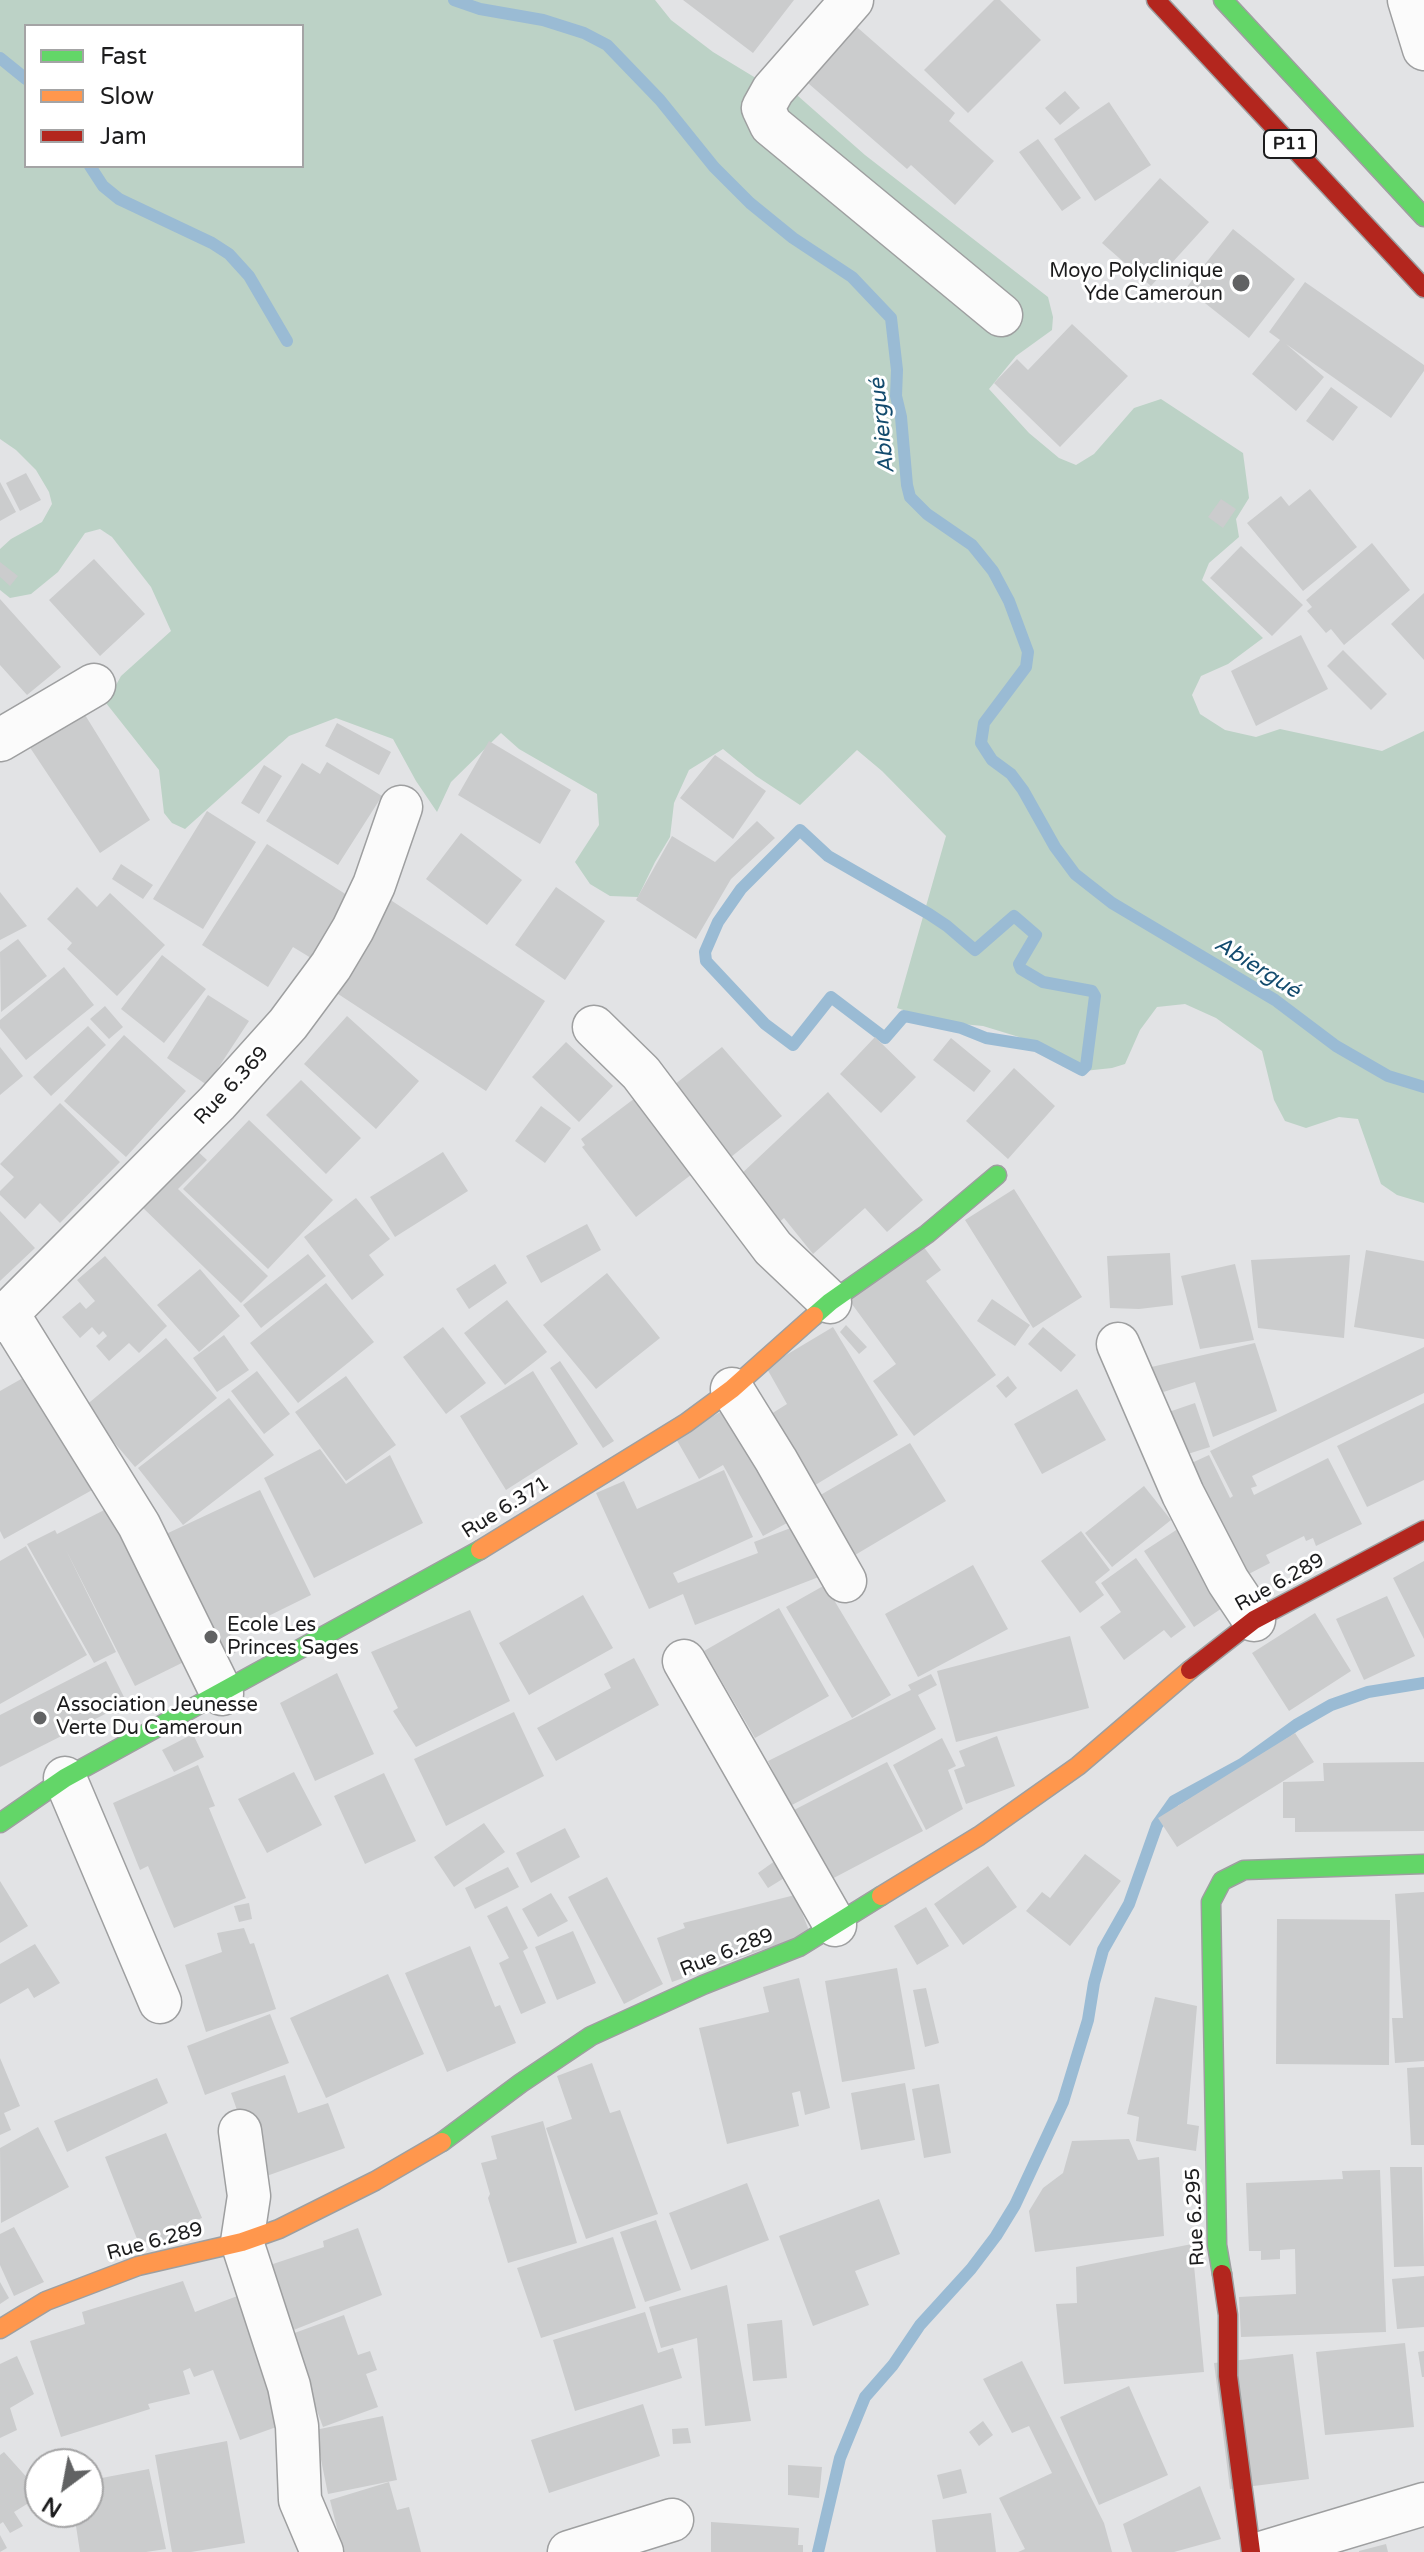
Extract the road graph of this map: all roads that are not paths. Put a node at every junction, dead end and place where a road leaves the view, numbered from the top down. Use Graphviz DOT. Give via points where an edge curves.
graph roads {
  1 [pos="852,0"];
  2 [pos="1156,0"];
  3 [pos="1223,0"];
  4 [pos="1409,0"];
  5 [pos="1424,49"];
  6 [pos="1424,217"];
  7 [pos="1424,288"];
  8 [pos="1001,315"];
  9 [pos="94,685"];
  10 [pos="0,740"];
  11 [pos="401,807"];
  12 [pos="594,1027"];
  13 [pos="997,1175"];
  14 [pos="830,1302"];
  15 [pos="4,1317"];
  16 [pos="1118,1344"];
  17 [pos="732,1389"];
  18 [pos="1424,1530"];
  19 [pos="845,1581"];
  20 [pos="1254,1620"];
  21 [pos="684,1661"];
  22 [pos="222,1694"];
  23 [pos="65,1778"];
  24 [pos="0,1823"];
  25 [pos="1424,1864"];
  26 [pos="835,1925"];
  27 [pos="160,2002"];
  28 [pos="240,2131"];
  29 [pos="242,2242"];
  30 [pos="0,2329"];
  31 [pos="1424,2504"];
  32 [pos="672,2520"];
  33 [pos="322,2552"];
  34 [pos="569,2552"];
  35 [pos="1251,2552"];
  36 [pos="1264,2552"];
  1 -- 8 [label="street" via="773,90 763,108 771,125"];
  2 -- 7 [label="street, P11"];
  3 -- 6 [label="street, P11"];
  4 -- 5 [label="street"];
  9 -- 10 [label="street"];
  11 -- 15 [label="street, Rue 6.369" via="353,929 288,1024 206,1115"];
  12 -- 14 [label="street" via="641,1073 773,1248"];
  13 -- 14 [label="street, Rue 6.371" via="927,1234"];
  14 -- 17 [label="street, Rue 6.371"];
  15 -- 22 [label="street" via="139,1525"];
  16 -- 20 [label="street" via="1183,1494"];
  17 -- 19 [label="street"];
  17 -- 22 [label="street, Rue 6.371" via="686,1423 471,1555"];
  18 -- 20 [label="street, Rue 6.289"];
  20 -- 26 [label="street, Rue 6.289" via="1078,1766 979,1836"];
  21 -- 26 [label="street"];
  22 -- 23 [label="street, Rue 6.371"];
  23 -- 24 [label="street, Rue 6.371"];
  23 -- 27 [label="street"];
  25 -- 35 [label="street, Rue 6.295" via="1244,1870 1222,1881 1211,1902 1217,2245"];
  26 -- 29 [label="street, Rue 6.289" via="799,1947 591,2036 443,2142 279,2229"];
  28 -- 29 [label="street" via="249,2196"];
  29 -- 30 [label="street, Rue 6.289" via="138,2266 46,2301"];
  29 -- 33 [label="street" via="289,2386 297,2426 300,2500"];
  31 -- 36 [label="street"];
  32 -- 34 [label="street"];
}
